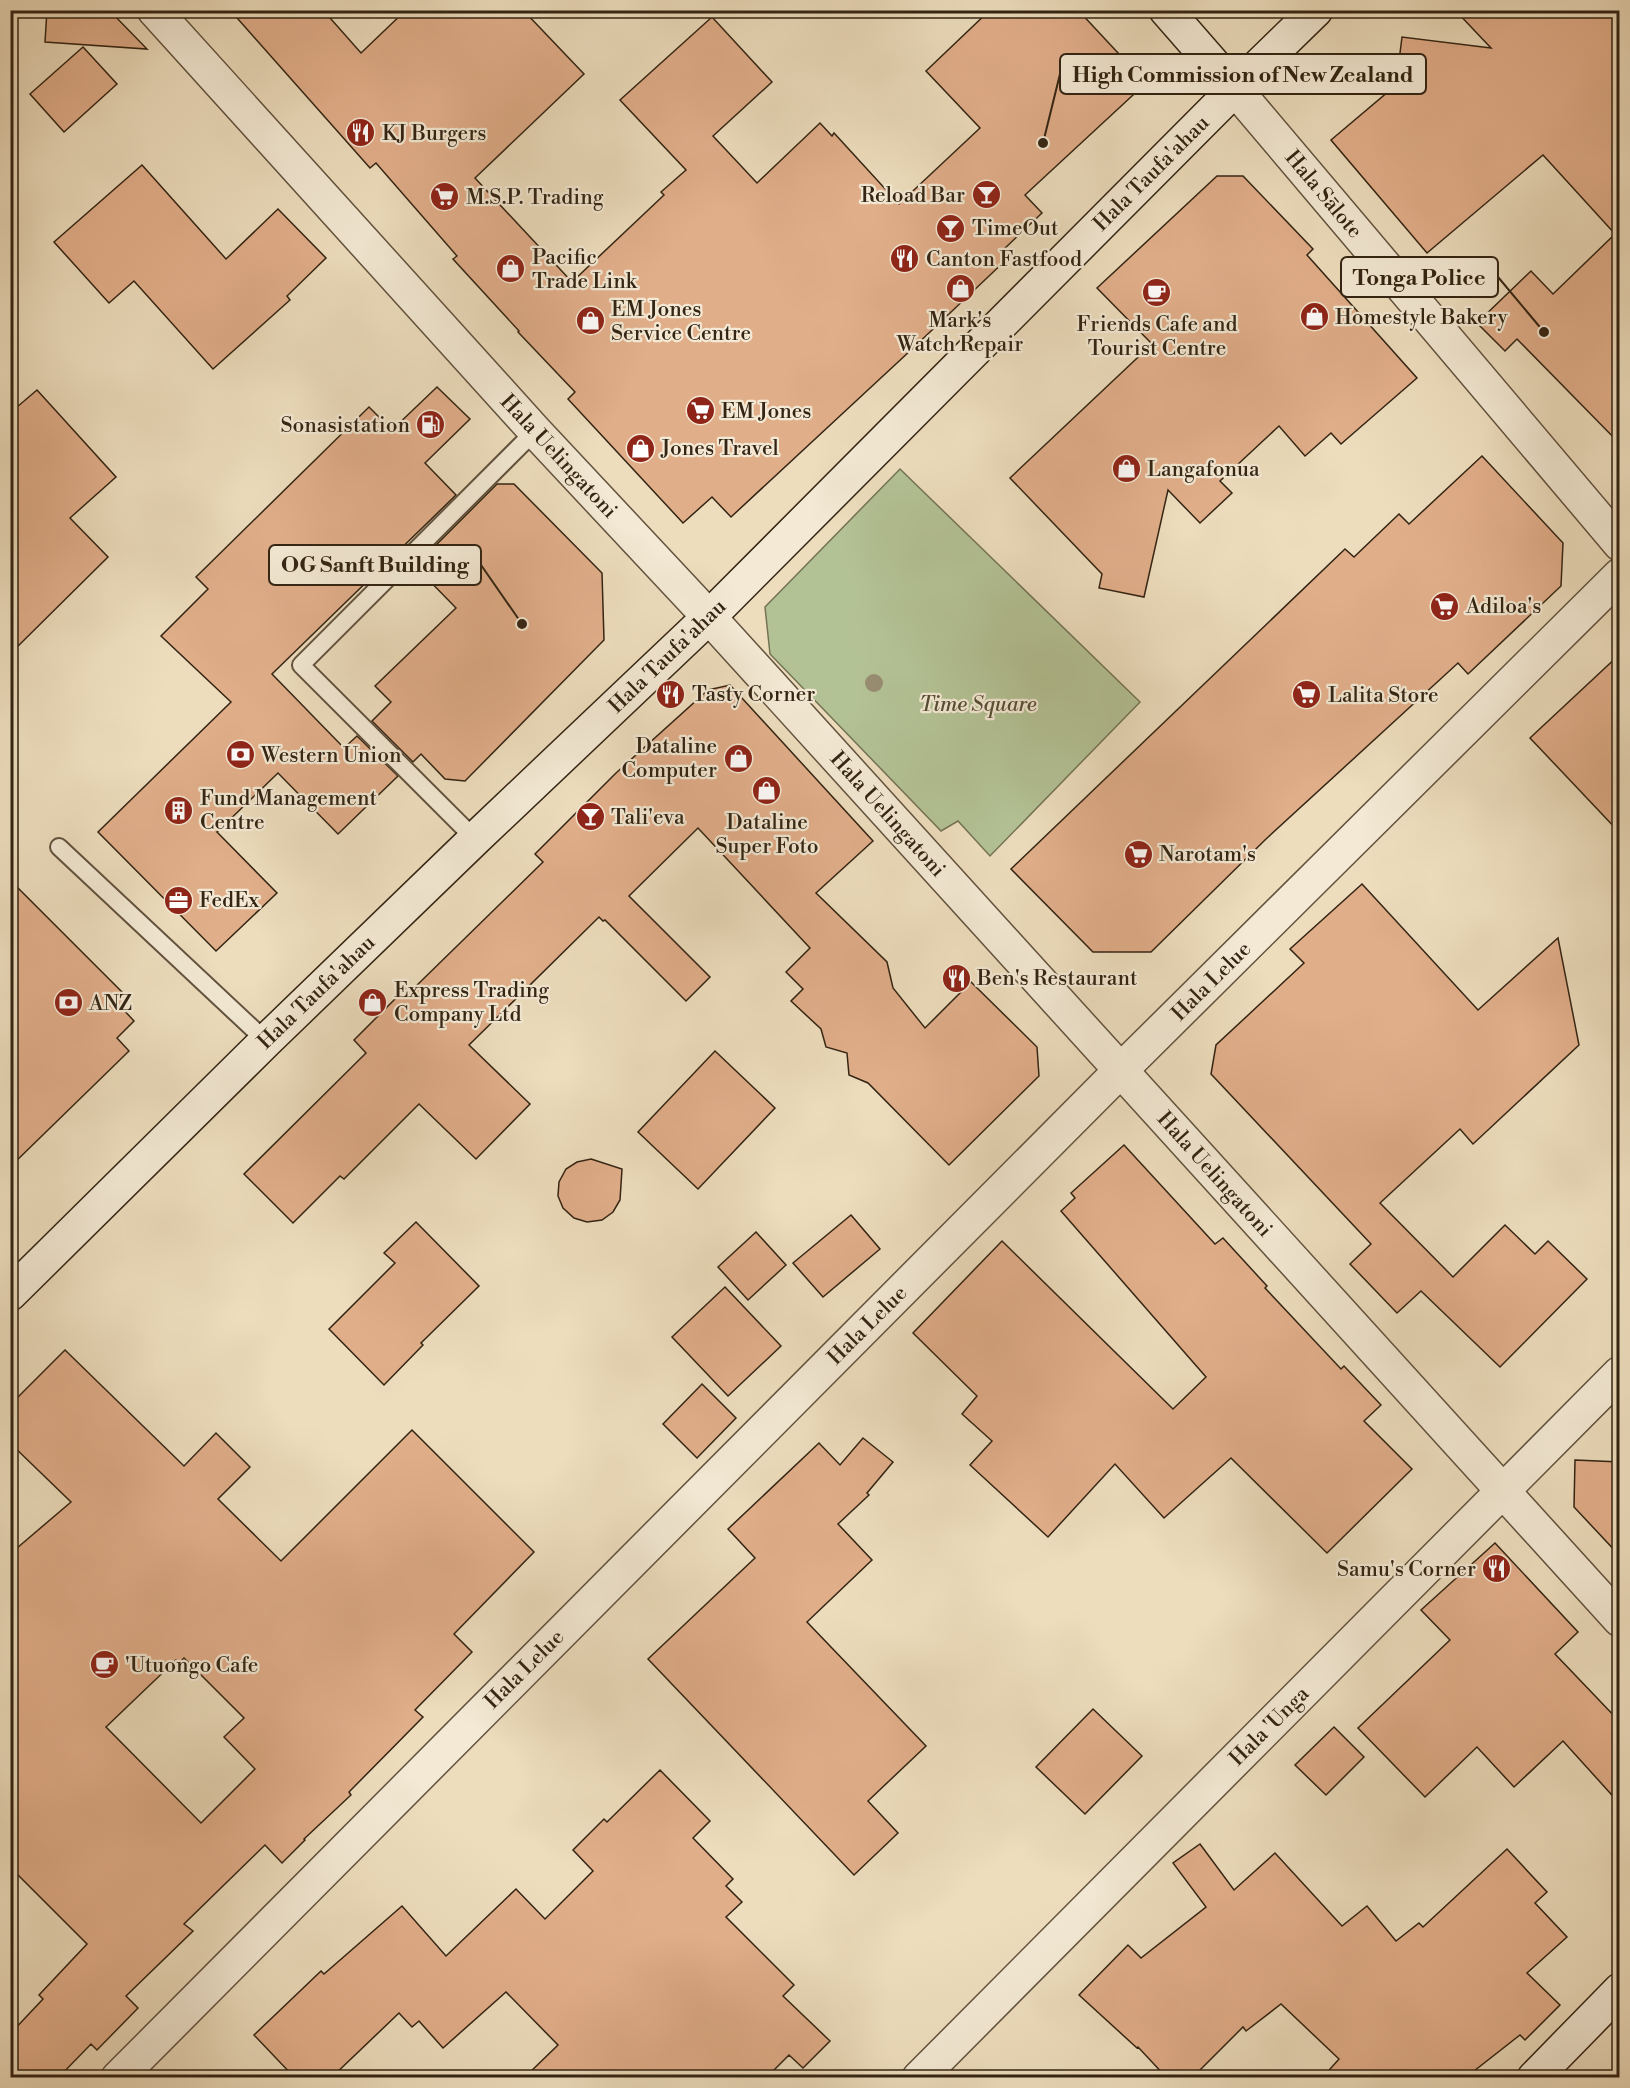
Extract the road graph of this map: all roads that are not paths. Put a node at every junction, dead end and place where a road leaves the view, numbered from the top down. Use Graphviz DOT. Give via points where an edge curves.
graph roads {
  1 [pos="154,10"];
  2 [pos="1166,10"];
  3 [pos="1316,10"];
  4 [pos="1235,89"];
  5 [pos="535,430"];
  6 [pos="1620,544"];
  7 [pos="1620,575"];
  8 [pos="710,617"];
  9 [pos="475,839"];
  10 [pos="59,847"];
  11 [pos="266,1041"];
  12 [pos="1120,1071"];
  13 [pos="10,1294"];
  14 [pos="1620,1374"];
  15 [pos="1504,1490"];
  16 [pos="1620,1620"];
  17 [pos="1620,1990"];
  18 [pos="118,2078"];
  19 [pos="919,2078"];
  20 [pos="1534,2078"];
  1 -- 5 [label="street, Hala Uelingatoni"];
  2 -- 4 [label="street, Hala Sālote"];
  3 -- 4 [label="street, Hala Taufa'ahau"];
  4 -- 6 [label="street, Hala Sālote"];
  4 -- 8 [label="street, Hala Taufa'ahau"];
  5 -- 8 [label="street, Hala Uelingatoni"];
  5 -- 9 [label="lane" via="301,665"];
  7 -- 12 [label="street, Hala Lelue"];
  8 -- 9 [label="street, Hala Taufa'ahau"];
  8 -- 12 [label="street, Hala Uelingatoni"];
  9 -- 11 [label="street, Hala Taufa'ahau"];
  10 -- 11 [label="lane"];
  11 -- 13 [label="street, Hala Taufa'ahau"];
  12 -- 15 [label="street, Hala Uelingatoni"];
  12 -- 18 [label="street, Hala Lelue"];
  14 -- 15 [label="street, Hala 'Unga"];
  15 -- 16 [label="street, Hala Uelingatoni"];
  15 -- 19 [label="street, Hala 'Unga"];
  17 -- 20 [label="street"];
}
